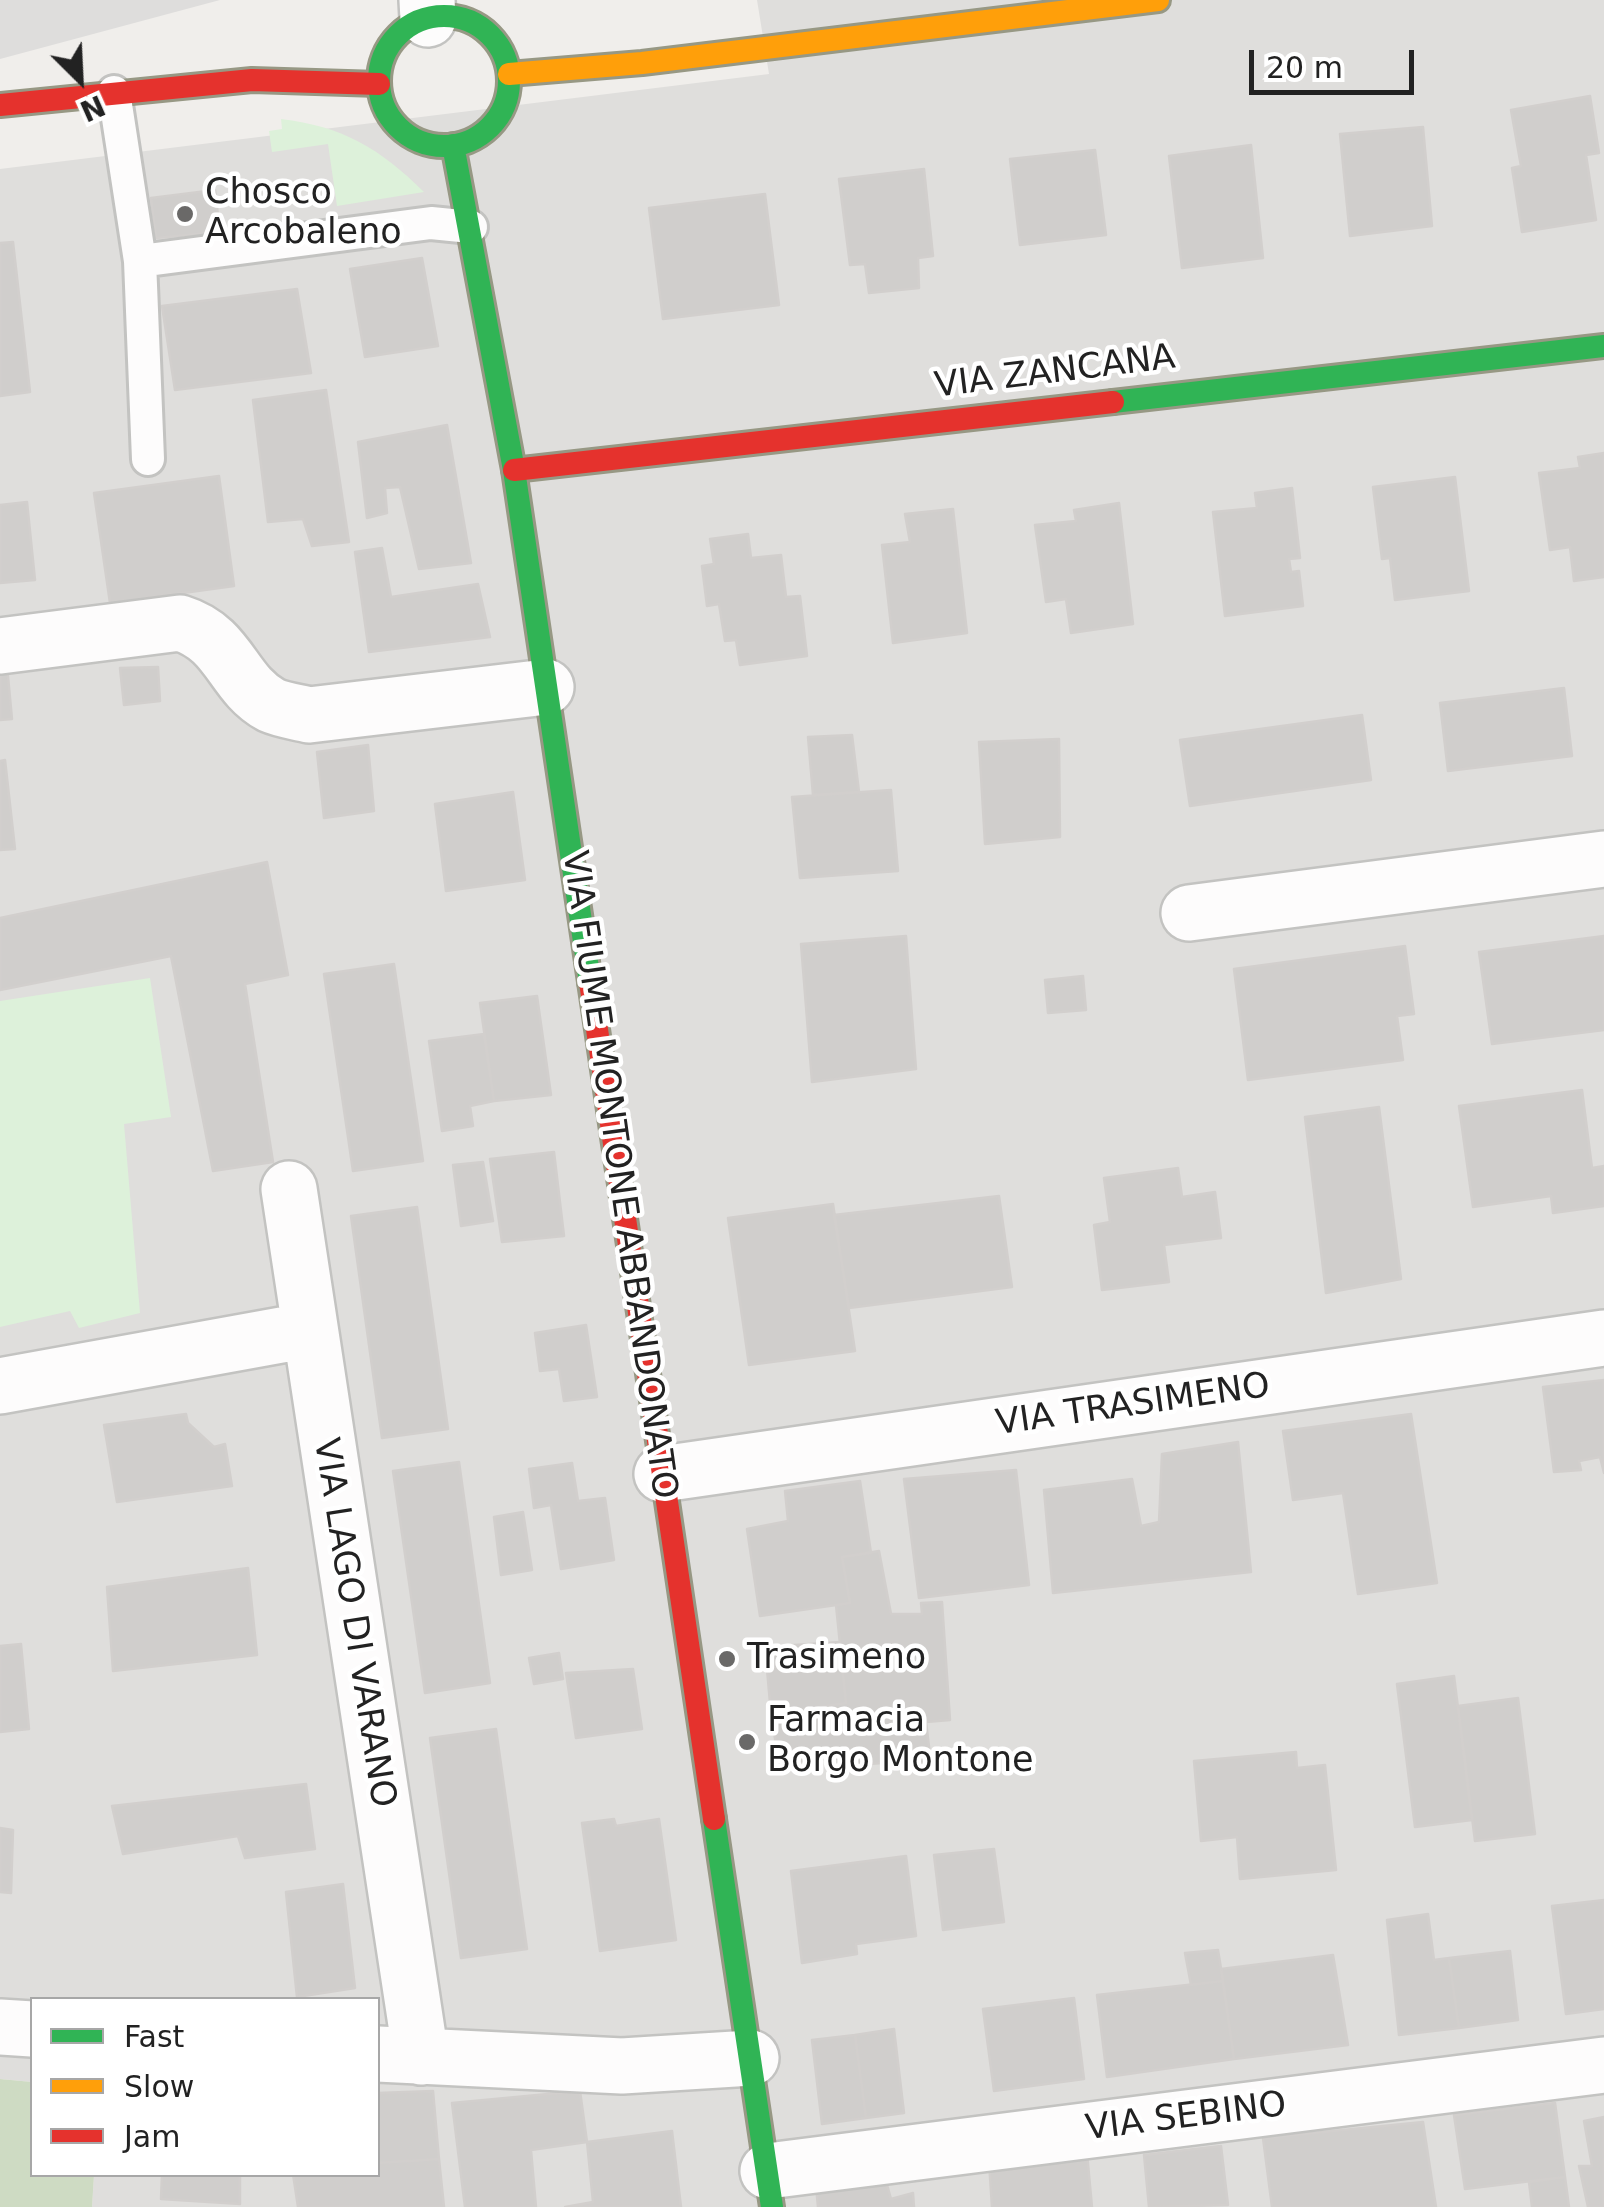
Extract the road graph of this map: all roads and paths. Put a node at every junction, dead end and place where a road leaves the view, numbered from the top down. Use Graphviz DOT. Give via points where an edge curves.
graph roads {
  1 [pos="1158,0"];
  2 [pos="428,10"];
  3 [pos="509,74"];
  4 [pos="379,84"];
  5 [pos="114,92"];
  6 [pos="0,106"];
  7 [pos="452,145"];
  8 [pos="471,227"];
  9 [pos="140,261"];
  10 [pos="1604,346"];
  11 [pos="148,459"];
  12 [pos="514,470"];
  13 [pos="0,646"];
  14 [pos="546,687"];
  15 [pos="1604,859"];
  16 [pos="1189,914"];
  17 [pos="288,1189"];
  18 [pos="309,1330"];
  19 [pos="1604,1338"];
  20 [pos="0,1386"];
  21 [pos="662,1474"];
  22 [pos="0,2027"];
  23 [pos="30,2030"];
  24 [pos="399,2056"];
  25 [pos="750,2058"];
  26 [pos="1604,2065"];
  27 [pos="770,2189"];
  1 -- 3 [label="street"];
  2 -- 3 [label="street" via="489,32"];
  2 -- 4 [label="street" via="396,36"];
  3 -- 7 [label="street" via="506,104 493,126"];
  4 -- 5 [label="street" via="252,80"];
  4 -- 7 [label="street" via="400,130 422,142"];
  5 -- 6 [label="street"];
  5 -- 9 [label="lane"];
  7 -- 8 [label="street, VIA FIUME MONTONE ABBANDONATO"];
  8 -- 9 [label="lane" via="431,224"];
  8 -- 12 [label="street, VIA FIUME MONTONE ABBANDONATO"];
  9 -- 11 [label="lane"];
  10 -- 12 [label="street, VIA ZANCANA"];
  12 -- 14 [label="street, VIA FIUME MONTONE ABBANDONATO"];
  13 -- 14 [label="street" via="180,623 218,642 272,705 309,714"];
  14 -- 21 [label="street, VIA FIUME MONTONE ABBANDONATO"];
  15 -- 16 [label="street"];
  17 -- 18 [label="street, VIA LAGO DI VARANO"];
  18 -- 20 [label="street"];
  18 -- 24 [label="street, VIA LAGO DI VARANO"];
  19 -- 21 [label="street, VIA TRASIMENO"];
  21 -- 25 [label="street, VIA FIUME MONTONE ABBANDONATO"];
  22 -- 23 [label="street"];
  24 -- 25 [label="street" via="622,2066"];
  25 -- 27 [label="street, VIA FIUME MONTONE ABBANDONATO"];
  26 -- 27 [label="street, VIA SEBINO"];
}
